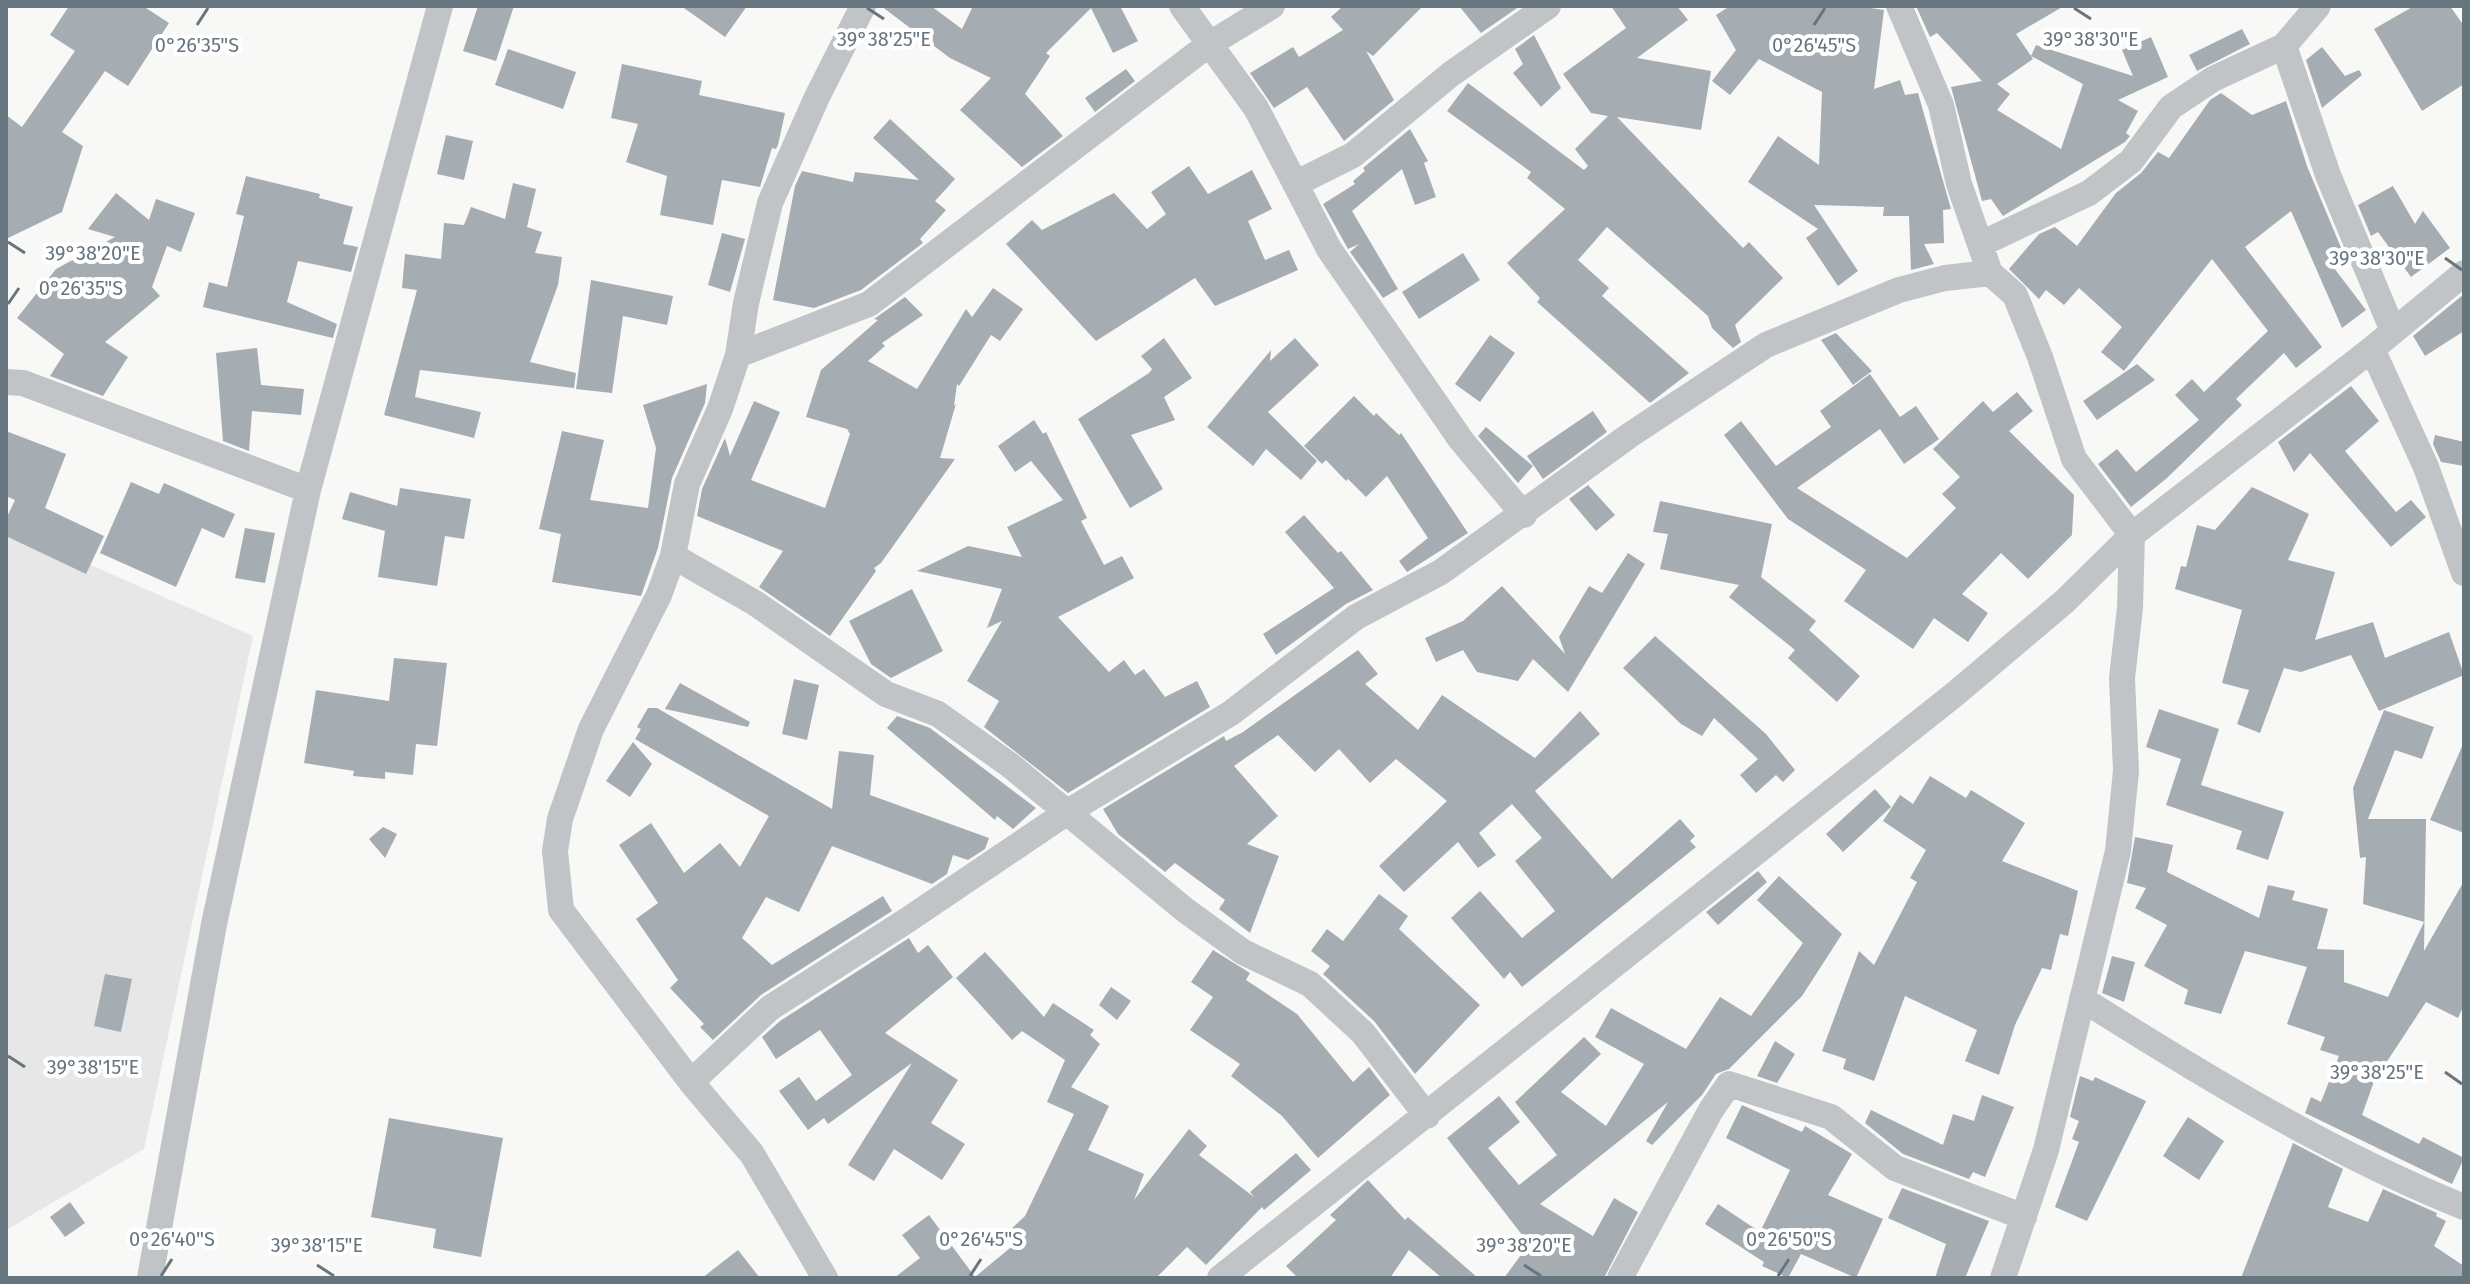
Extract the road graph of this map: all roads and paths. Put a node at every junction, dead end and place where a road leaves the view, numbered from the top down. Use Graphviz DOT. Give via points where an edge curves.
graph roads {
  1 [pos="440,6"];
  2 [pos="863,6"];
  3 [pos="1182,6"];
  4 [pos="1272,6"];
  5 [pos="1548,6"];
  6 [pos="1899,6"];
  7 [pos="2318,6"];
  8 [pos="1208,45"];
  9 [pos="2284,46"];
  10 [pos="1297,183"];
  11 [pos="1981,244"];
  12 [pos="1990,273"];
  13 [pos="2464,273"];
  14 [pos="2393,331"];
  15 [pos="2372,349"];
  16 [pos="738,355"];
  17 [pos="12,376"];
  18 [pos="308,490"];
  19 [pos="1524,515"];
  20 [pos="2132,535"];
  21 [pos="673,556"];
  22 [pos="2464,573"];
  23 [pos="1066,813"];
  24 [pos="2082,999"];
  25 [pos="691,1082"];
  26 [pos="1427,1116"];
  27 [pos="2464,1207"];
  28 [pos="2024,1217"];
  29 [pos="150,1278"];
  30 [pos="825,1278"];
  31 [pos="1220,1278"];
  32 [pos="1620,1278"];
  33 [pos="2003,1278"];
  1 -- 18 [label="street"];
  2 -- 16 [label="street" via="770,203"];
  3 -- 8 [label="street"];
  4 -- 8 [label="street"];
  5 -- 10 [label="street" via="1451,74 1353,155"];
  6 -- 11 [label="street" via="1941,105 1959,184"];
  7 -- 9 [label="street"];
  8 -- 10 [label="street" via="1256,108"];
  8 -- 16 [label="street" via="869,304"];
  9 -- 11 [label="street" via="2213,79 2171,107 2131,161 2089,193"];
  9 -- 14 [label="street" via="2328,175"];
  10 -- 19 [label="street" via="1329,249 1385,332 1461,440"];
  11 -- 12 [label="street"];
  12 -- 19 [label="street" via="1899,290 1766,345 1630,435"];
  12 -- 20 [label="street" via="2015,295 2074,459"];
  13 -- 14 [label="street"];
  14 -- 15 [label="street"];
  15 -- 20 [label="street"];
  15 -- 22 [label="street" via="2426,467"];
  16 -- 21 [label="street" via="687,484"];
  17 -- 18 [label="street"];
  18 -- 29 [label="street" via="214,924"];
  19 -- 23 [label="street" via="1441,572 1356,617 1231,713"];
  20 -- 24 [label="street" via="2122,678 2126,771 2118,851"];
  20 -- 26 [label="street" via="2065,601 1955,694"];
  21 -- 23 [label="street" via="755,603 886,694 938,714"];
  21 -- 25 [label="street" via="659,595 591,729 560,819 556,882 561,910"];
  23 -- 25 [label="street" via="770,1008"];
  23 -- 26 [label="street" via="1243,952 1310,984 1363,1033"];
  24 -- 27 [label="street" via="2392,1178"];
  24 -- 28 [label="street" via="2046,1150"];
  25 -- 30 [label="street" via="752,1154"];
  26 -- 31 [label="street"];
  28 -- 32 [label="street" via="1895,1168 1831,1117 1729,1084"];
  28 -- 33 [label="street"];
}
